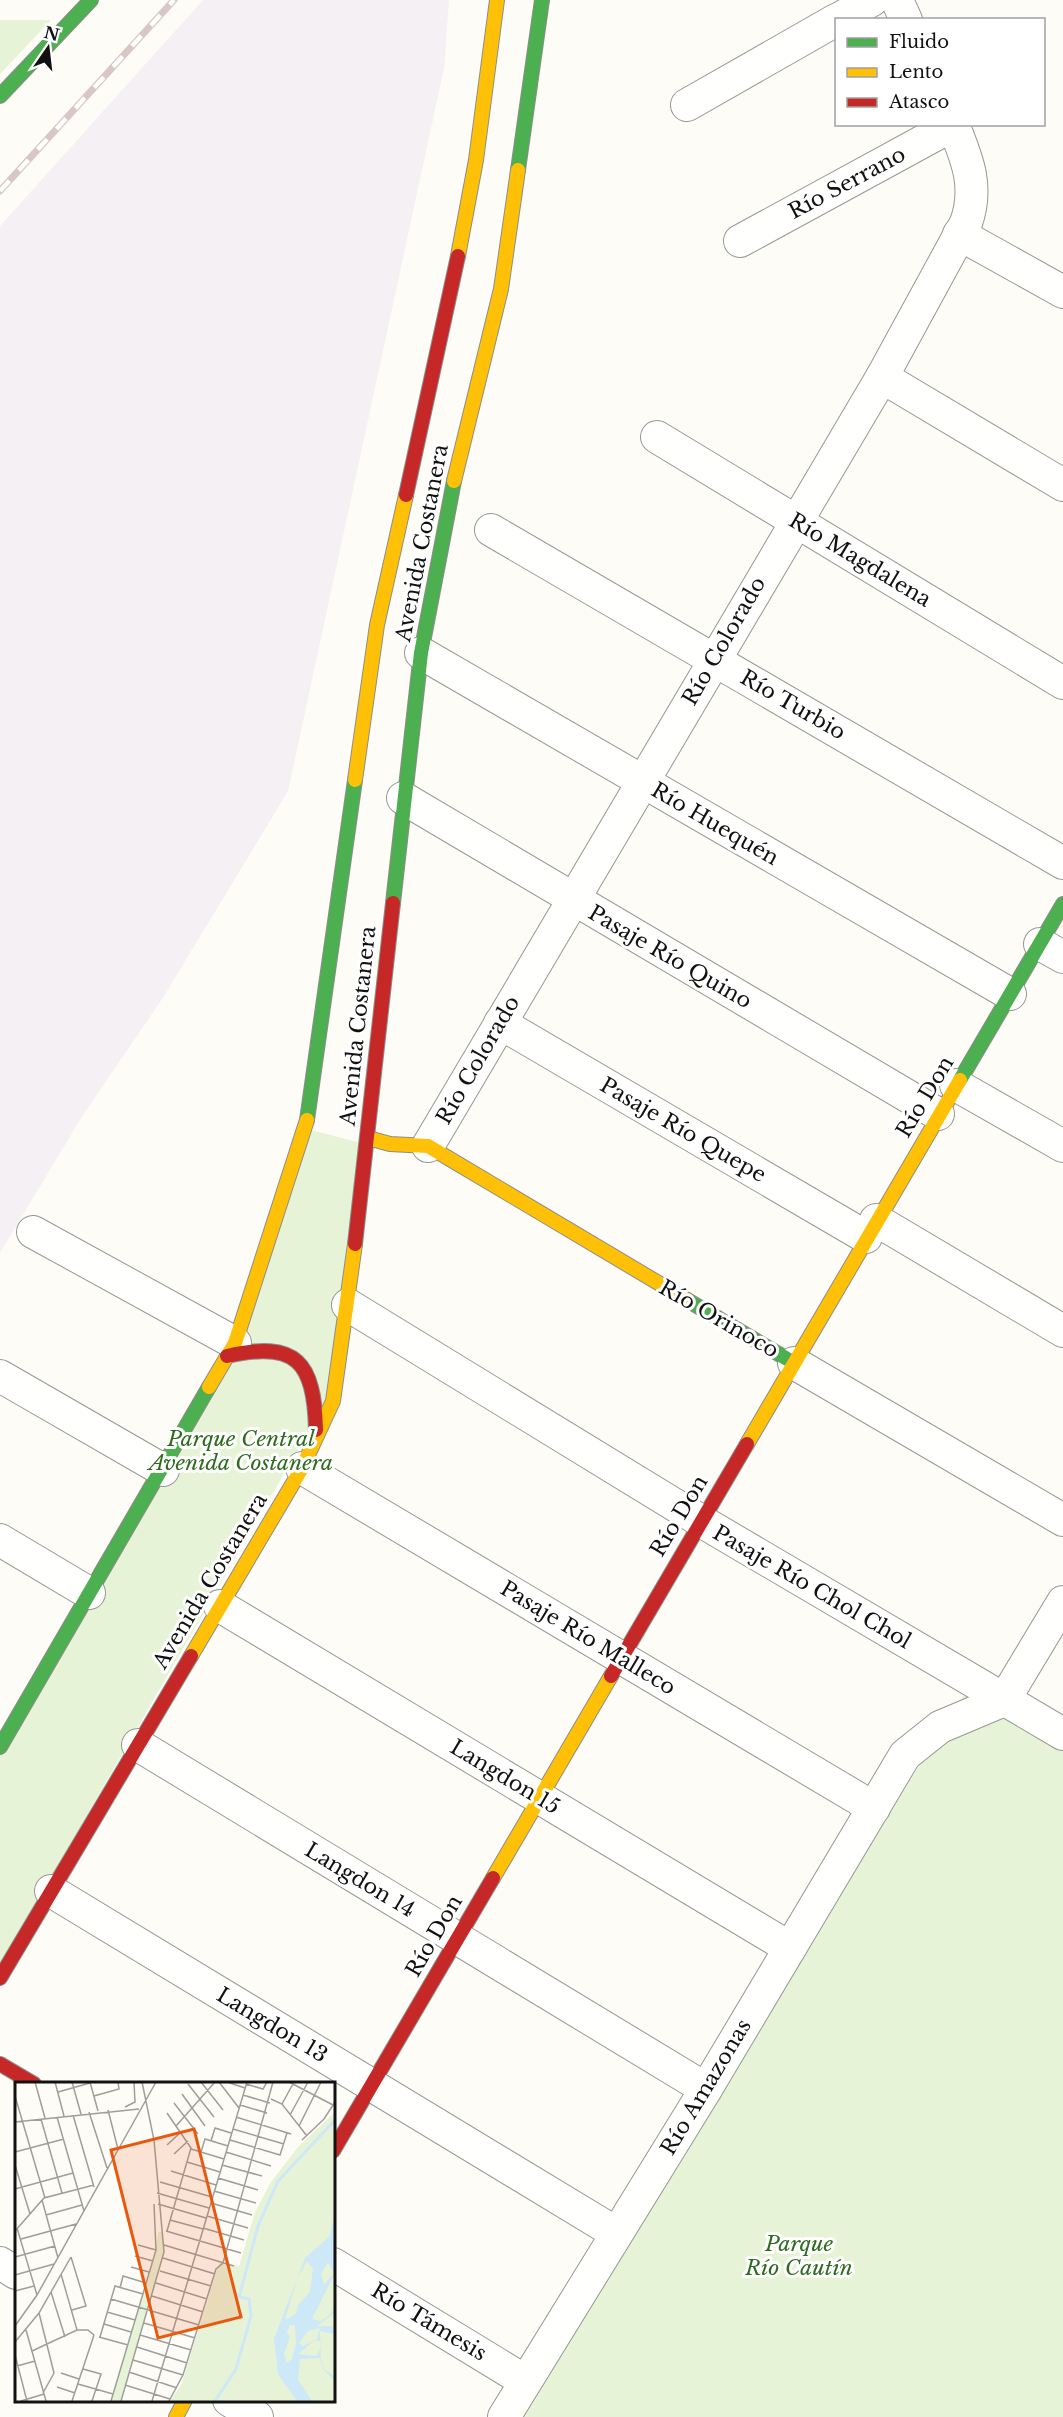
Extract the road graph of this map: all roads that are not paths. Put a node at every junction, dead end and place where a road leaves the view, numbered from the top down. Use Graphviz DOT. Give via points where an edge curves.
graph roads {
  1 [pos="497,0"];
  2 [pos="542,0"];
  3 [pos="872,0"];
  4 [pos="897,0"];
  5 [pos="85,3"];
  6 [pos="840,18"];
  7 [pos="905,18"];
  8 [pos="835,21"];
  9 [pos="0,96"];
  10 [pos="687,105"];
  11 [pos="951,126"];
  12 [pos="953,126"];
  13 [pos="959,234"];
  14 [pos="740,241"];
  15 [pos="1063,292"];
  16 [pos="882,377"];
  17 [pos="657,437"];
  18 [pos="1063,485"];
  19 [pos="795,521"];
  20 [pos="491,530"];
  21 [pos="421,653"];
  22 [pos="714,658"];
  23 [pos="1063,683"];
  24 [pos="641,781"];
  25 [pos="403,798"];
  26 [pos="1063,863"];
  27 [pos="571,899"];
  28 [pos="1063,904"];
  29 [pos="1051,950"];
  30 [pos="1010,994"];
  31 [pos="500,1023"];
  32 [pos="956,1085"];
  33 [pos="938,1114"];
  34 [pos="368,1138"];
  35 [pos="428,1146"];
  36 [pos="1063,1146"];
  37 [pos="871,1229"];
  38 [pos="33,1232"];
  39 [pos="348,1305"];
  40 [pos="1063,1331"];
  41 [pos="231,1349"];
  42 [pos="794,1363"];
  43 [pos="0,1376"];
  44 [pos="316,1438"];
  45 [pos="302,1468"];
  46 [pos="163,1470"];
  47 [pos="1063,1520"];
  48 [pos="701,1521"];
  49 [pos="0,1540"];
  50 [pos="89,1593"];
  51 [pos="1063,1602"];
  52 [pos="220,1606"];
  53 [pos="620,1658"];
  54 [pos="1004,1700"];
  55 [pos="9,1711"];
  56 [pos="1063,1734"];
  57 [pos="138,1745"];
  58 [pos="0,1747"];
  59 [pos="539,1797"];
  60 [pos="874,1808"];
  61 [pos="51,1891"];
  62 [pos="457,1939"];
  63 [pos="790,1948"];
  64 [pos="0,1978"];
  65 [pos="0,2064"];
  66 [pos="30,2082"];
  67 [pos="371,2085"];
  68 [pos="706,2089"];
  69 [pos="334,2149"];
  70 [pos="616,2232"];
  71 [pos="0,2263"];
  72 [pos="334,2265"];
  73 [pos="15,2272"];
  74 [pos="525,2381"];
  75 [pos="185,2402"];
  76 [pos="232,2402"];
  77 [pos="176,2417"];
  78 [pos="257,2417"];
  79 [pos="504,2417"];
  1 -- 41 [label="main road, Avenida Costanera" via="476,160 455,272 377,625 307,1123"];
  2 -- 21 [label="main road, Avenida Costanera" via="501,289 451,493"];
  3 -- 6 [label="street"];
  4 -- 7 [label="street"];
  5 -- 9 [label="main road"];
  8 -- 10 [label="street"];
  11 -- 14 [label="street, Río Serrano"];
  12 -- 13 [label="street, Río Colorado" via="973,184 970,211"];
  13 -- 15 [label="street"];
  13 -- 16 [label="street, Río Colorado"];
  16 -- 18 [label="street"];
  16 -- 19 [label="street, Río Colorado"];
  17 -- 19 [label="street, Río Magdalena"];
  19 -- 22 [label="street, Río Colorado"];
  19 -- 23 [label="street, Río Magdalena"];
  20 -- 22 [label="street, Río Turbio"];
  21 -- 24 [label="street, Río Huequén"];
  21 -- 25 [label="main road, Avenida Costanera"];
  22 -- 24 [label="street, Río Colorado"];
  22 -- 26 [label="street, Río Turbio"];
  24 -- 27 [label="street, Río Colorado"];
  24 -- 30 [label="street, Río Huequén"];
  25 -- 27 [label="street, Pasaje Río Quino"];
  25 -- 34 [label="main road, Avenida Costanera"];
  27 -- 31 [label="street, Río Colorado"];
  27 -- 33 [label="street, Pasaje Río Quino"];
  28 -- 29 [label="main road, Río Don"];
  29 -- 30 [label="main road, Río Don"];
  30 -- 32 [label="main road, Río Don"];
  31 -- 35 [label="street, Río Colorado"];
  31 -- 37 [label="street, Pasaje Río Quepe"];
  32 -- 33 [label="main road, Río Don"];
  32 -- 36 [label="street"];
  33 -- 37 [label="main road, Río Don"];
  34 -- 35 [label="main road, Río Orinoco" via="390,1144"];
  34 -- 39 [label="main road, Avenida Costanera"];
  35 -- 42 [label="main road, Río Orinoco"];
  37 -- 40 [label="street, Pasaje Río Quepe"];
  37 -- 42 [label="main road, Río Don"];
  38 -- 41 [label="street"];
  39 -- 44 [label="main road, Avenida Costanera" via="333,1401"];
  39 -- 48 [label="street, Pasaje Río Chol Chol"];
  41 -- 44 [label="main road" via="266,1348 285,1352 300,1363 316,1402"];
  41 -- 46 [label="main road, Avenida Costanera"];
  42 -- 47 [label="street, Río Orinoco"];
  42 -- 48 [label="main road, Río Don"];
  43 -- 46 [label="street"];
  44 -- 45 [label="main road, Avenida Costanera"];
  45 -- 52 [label="main road, Avenida Costanera"];
  45 -- 53 [label="street, Pasaje Río Malleco"];
  46 -- 50 [label="main road, Avenida Costanera"];
  48 -- 53 [label="main road, Río Don"];
  48 -- 54 [label="street, Pasaje Río Chol Chol"];
  49 -- 50 [label="street"];
  50 -- 55 [label="main road, Avenida Costanera"];
  51 -- 54 [label="street"];
  52 -- 57 [label="main road, Avenida Costanera"];
  52 -- 59 [label="street, Langdon 15"];
  53 -- 59 [label="main road, Río Don"];
  53 -- 60 [label="street, Pasaje Río Malleco"];
  54 -- 56 [label="street, Pasaje Río Chol Chol"];
  54 -- 60 [label="street, Río Amazonas" via="940,1727 922,1739 905,1755"];
  55 -- 58 [label="main road, Avenida Costanera"];
  57 -- 61 [label="main road, Avenida Costanera"];
  57 -- 62 [label="street, Langdon 14"];
  59 -- 62 [label="main road, Río Don"];
  59 -- 63 [label="street, Langdon 15"];
  60 -- 63 [label="street, Río Amazonas"];
  61 -- 64 [label="main road, Avenida Costanera"];
  61 -- 67 [label="street, Langdon 13"];
  62 -- 67 [label="main road, Río Don"];
  62 -- 68 [label="street, Langdon 14"];
  63 -- 68 [label="street, Río Amazonas"];
  65 -- 66 [label="main road"];
  67 -- 69 [label="main road, Río Don"];
  67 -- 70 [label="street, Langdon 13"];
  68 -- 70 [label="street, Río Amazonas"];
  70 -- 74 [label="street, Río Amazonas"];
  71 -- 73 [label="street"];
  72 -- 74 [label="street, Río Támesis"];
  74 -- 79 [label="street, Río Amazonas"];
  75 -- 77 [label="main road"];
  76 -- 78 [label="street"];
}
